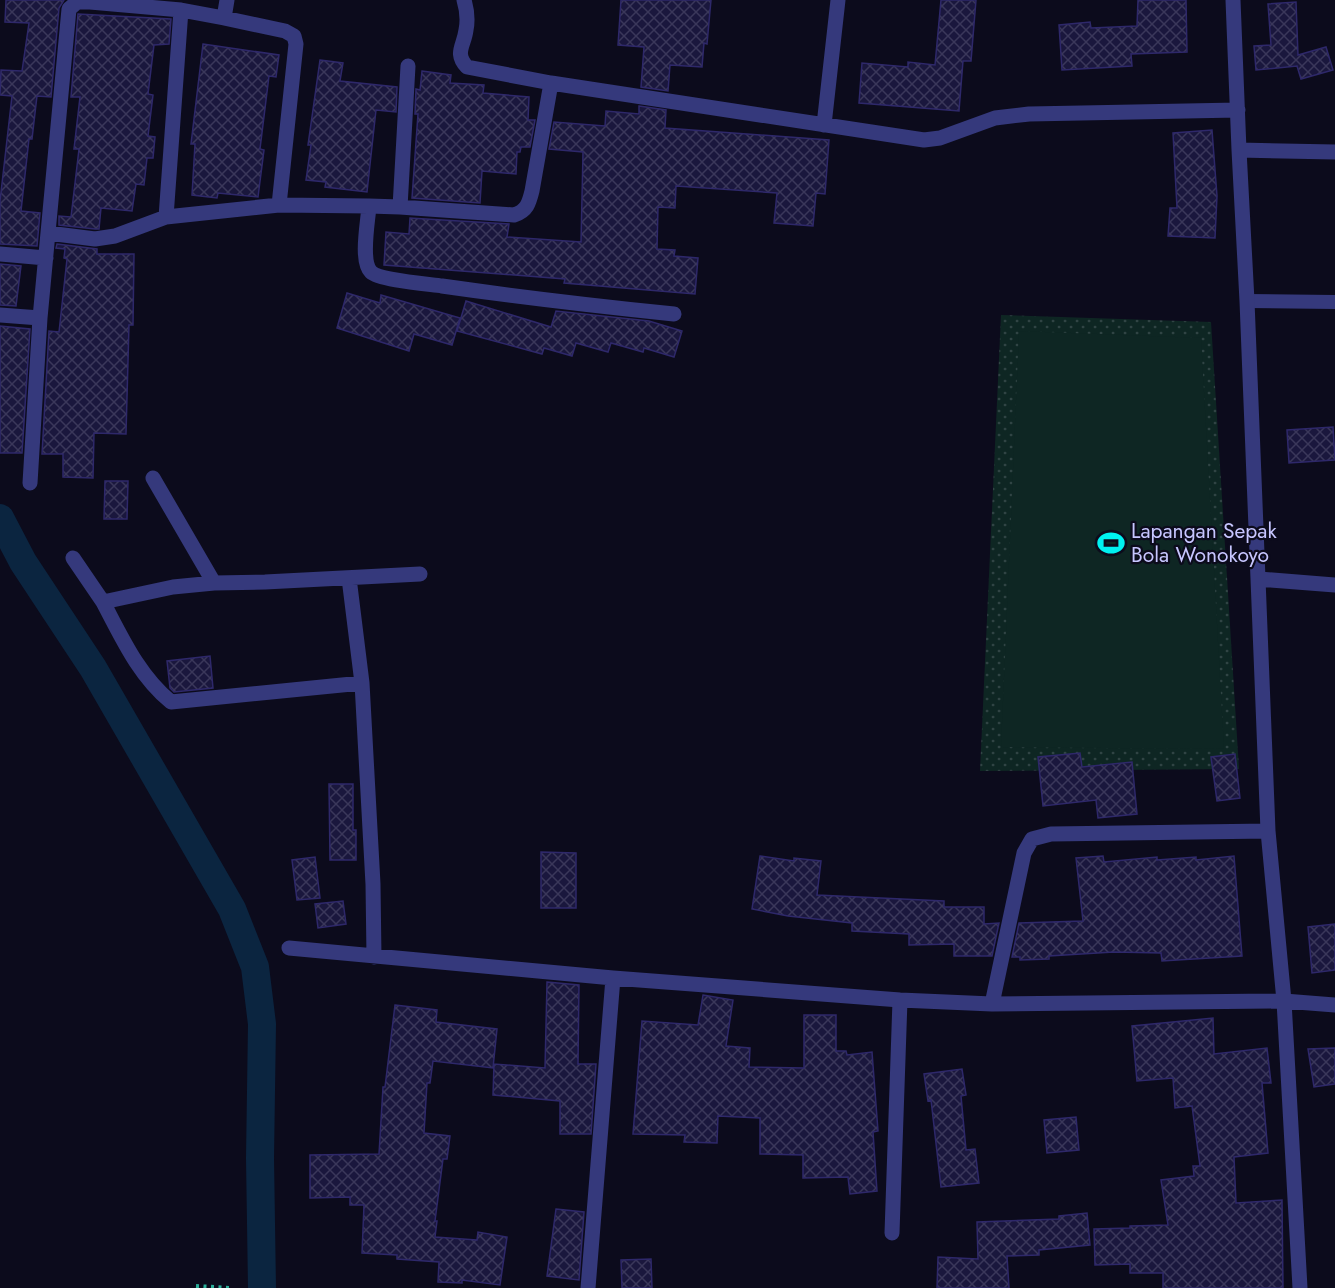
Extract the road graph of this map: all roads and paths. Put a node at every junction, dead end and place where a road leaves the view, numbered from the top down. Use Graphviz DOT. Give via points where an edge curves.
graph roads {
  1 [pos="227,0"];
  2 [pos="464,0"];
  3 [pos="838,0"];
  4 [pos="1233,0"];
  5 [pos="181,10"];
  6 [pos="224,18"];
  7 [pos="408,66"];
  8 [pos="549,82"];
  9 [pos="1238,110"];
  10 [pos="824,125"];
  11 [pos="1239,150"];
  12 [pos="1335,152"];
  13 [pos="279,206"];
  14 [pos="369,206"];
  15 [pos="400,207"];
  16 [pos="166,217"];
  17 [pos="48,233"];
  18 [pos="0,254"];
  19 [pos="46,258"];
  20 [pos="1247,302"];
  21 [pos="1335,302"];
  22 [pos="674,314"];
  23 [pos="0,315"];
  24 [pos="40,318"];
  25 [pos="153,478"];
  26 [pos="30,483"];
  27 [pos="73,558"];
  28 [pos="420,574"];
  29 [pos="349,578"];
  30 [pos="1258,579"];
  31 [pos="214,583"];
  32 [pos="1335,585"];
  33 [pos="103,602"];
  34 [pos="362,683"];
  35 [pos="1268,831"];
  36 [pos="289,948"];
  37 [pos="374,957"];
  38 [pos="613,978"];
  39 [pos="900,1000"];
  40 [pos="1284,1001"];
  41 [pos="992,1004"];
  42 [pos="1335,1005"];
  43 [pos="892,1233"];
  44 [pos="196,1286"];
  45 [pos="231,1288"];
  46 [pos="588,1288"];
  47 [pos="1300,1288"];
  1 -- 6 [label="street"];
  2 -- 8 [label="street" via="466,32 459,53 467,67"];
  3 -- 10 [label="street"];
  4 -- 9 [label="street"];
  5 -- 6 [label="street"];
  5 -- 16 [label="street"];
  5 -- 17 [label="street" via="90,2 77,2 69,9"];
  6 -- 13 [label="street" via="294,36"];
  7 -- 15 [label="street"];
  8 -- 10 [label="street"];
  8 -- 15 [label="street" via="532,191 522,213"];
  9 -- 10 [label="street" via="1029,114 995,118 924,140"];
  9 -- 11 [label="street"];
  11 -- 12 [label="street"];
  11 -- 20 [label="street"];
  13 -- 14 [label="street"];
  13 -- 16 [label="street"];
  14 -- 15 [label="street"];
  14 -- 22 [label="street" via="365,261 376,276 532,299"];
  16 -- 17 [label="street" via="115,236 95,239"];
  17 -- 19 [label="street"];
  18 -- 19 [label="street"];
  19 -- 24 [label="street"];
  20 -- 21 [label="lane"];
  20 -- 30 [label="street"];
  23 -- 24 [label="street"];
  24 -- 26 [label="street"];
  25 -- 31 [label="street"];
  27 -- 33 [label="street"];
  28 -- 29 [label="street"];
  29 -- 31 [label="street"];
  29 -- 34 [label="street"];
  30 -- 32 [label="street"];
  30 -- 35 [label="street"];
  31 -- 33 [label="street"];
  33 -- 34 [label="street" via="140,668 171,702"];
  34 -- 37 [label="street"];
  35 -- 40 [label="street"];
  35 -- 41 [label="street" via="1051,834 1032,839 1024,853"];
  36 -- 37 [label="street"];
  37 -- 38 [label="street"];
  38 -- 39 [label="street"];
  38 -- 46 [label="street"];
  39 -- 41 [label="street"];
  39 -- 43 [label="street"];
  40 -- 41 [label="street"];
  40 -- 42 [label="street"];
  40 -- 47 [label="street"];
  44 -- 45 [label="path"];
}
